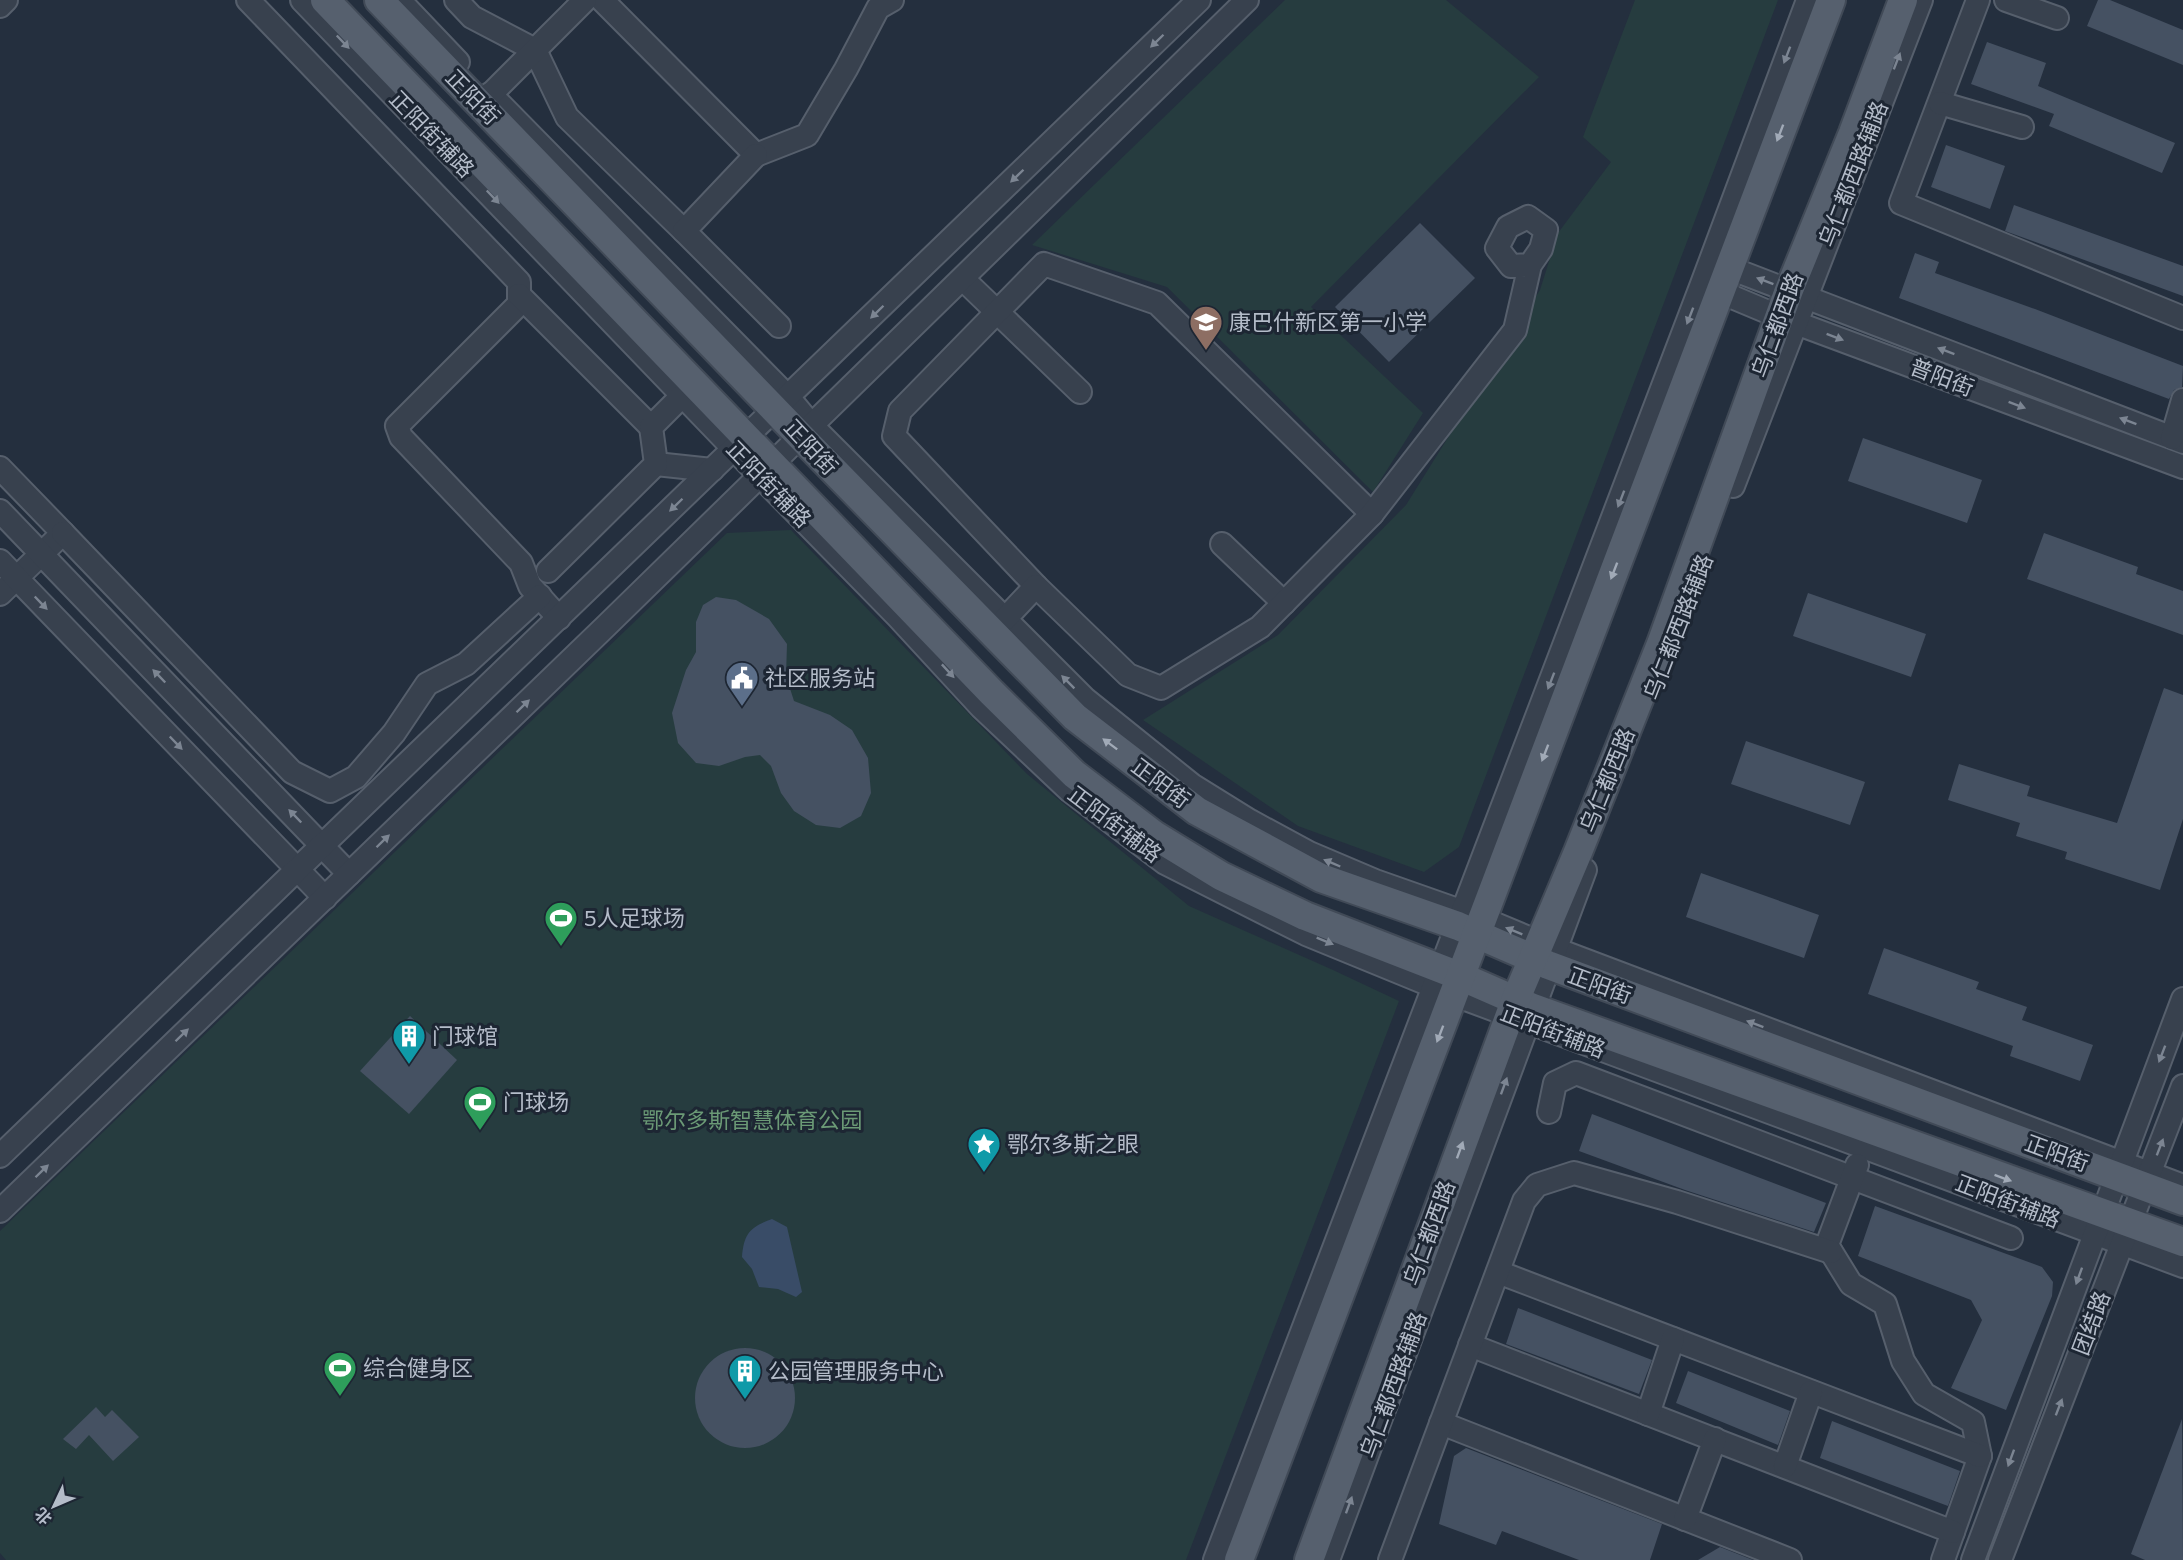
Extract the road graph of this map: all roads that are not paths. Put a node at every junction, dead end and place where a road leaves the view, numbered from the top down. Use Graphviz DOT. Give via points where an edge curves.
graph roads {
  1 [pos="6,0"];
  2 [pos="248,0"];
  3 [pos="302,0"];
  4 [pos="325,0"];
  5 [pos="379,0"];
  6 [pos="399,0"];
  7 [pos="456,0"];
  8 [pos="585,0"];
  9 [pos="602,0"];
  10 [pos="892,0"];
  11 [pos="1199,0"];
  12 [pos="1247,0"];
  13 [pos="1808,0"];
  14 [pos="1831,0"];
  15 [pos="1903,0"];
  16 [pos="1921,0"];
  17 [pos="1978,0"];
  18 [pos="2006,0"];
  19 [pos="0,6"];
  20 [pos="2057,18"];
  21 [pos="536,50"];
  22 [pos="490,95"];
  23 [pos="1940,103"];
  24 [pos="2022,128"];
  25 [pos="756,155"];
  26 [pos="684,231"];
  27 [pos="1530,265"];
  28 [pos="1715,276"];
  29 [pos="963,279"];
  30 [pos="1797,293"];
  31 [pos="519,295"];
  32 [pos="996,313"];
  33 [pos="2183,318"];
  34 [pos="1788,320"];
  35 [pos="779,326"];
  36 [pos="1080,392"];
  37 [pos="683,395"];
  38 [pos="2183,400"];
  39 [pos="782,403"];
  40 [pos="651,427"];
  41 [pos="806,431"];
  42 [pos="2177,440"];
  43 [pos="741,443"];
  44 [pos="656,464"];
  45 [pos="2183,467"];
  46 [pos="0,468"];
  47 [pos="712,470"];
  48 [pos="766,471"];
  49 [pos="0,511"];
  50 [pos="1372,514"];
  51 [pos="63,533"];
  52 [pos="1222,544"];
  53 [pos="42,554"];
  54 [pos="0,561"];
  55 [pos="548,571"];
  56 [pos="17,578"];
  57 [pos="1036,585"];
  58 [pos="0,594"];
  59 [pos="540,596"];
  60 [pos="1284,603"];
  61 [pos="559,618"];
  62 [pos="1005,619"];
  63 [pos="324,845"];
  64 [pos="298,870"];
  65 [pos="350,874"];
  66 [pos="325,898"];
  67 [pos="1470,923"];
  68 [pos="1544,954"];
  69 [pos="1449,982"];
  70 [pos="2183,999"];
  71 [pos="1521,1012"];
  72 [pos="2183,1086"];
  73 [pos="1549,1112"];
  74 [pos="1864,1147"];
  75 [pos="0,1156"];
  76 [pos="2119,1169"];
  77 [pos="1853,1178"];
  78 [pos="2148,1180"];
  79 [pos="2183,1186"];
  80 [pos="2183,1201"];
  81 [pos="0,1211"];
  82 [pos="2098,1224"];
  83 [pos="2126,1233"];
  84 [pos="2011,1238"];
  85 [pos="2183,1242"];
  86 [pos="1832,1252"];
  87 [pos="2183,1266"];
  88 [pos="1498,1272"];
  89 [pos="1673,1339"];
  90 [pos="1470,1345"];
  91 [pos="1811,1392"];
  92 [pos="1648,1414"];
  93 [pos="1441,1423"];
  94 [pos="1714,1439"];
  95 [pos="1980,1456"];
  96 [pos="1785,1466"];
  97 [pos="1685,1519"];
  98 [pos="1953,1532"];
  99 [pos="1215,1560"];
  100 [pos="1239,1560"];
  101 [pos="1309,1560"];
  102 [pos="1328,1560"];
  103 [pos="1390,1560"];
  104 [pos="1790,1560"];
  105 [pos="1943,1560"];
  106 [pos="1973,1560"];
  107 [pos="2000,1560"];
  1 -- 19 [label="street"];
  2 -- 31 [label="street" via="519,282"];
  3 -- 37 [label="street, 正阳街辅路, one-way"];
  4 -- 43 [label="main road"];
  5 -- 39 [label="main road, 正阳街"];
  6 -- 22 [label="street"];
  7 -- 21 [label="street" via="472,17"];
  8 -- 21 [label="street"];
  9 -- 25 [label="street"];
  10 -- 25 [label="street" via="878,8 807,135"];
  11 -- 39 [label="street, one-way"];
  12 -- 29 [label="street"];
  13 -- 28 [label="street, one-way"];
  14 -- 28 [label="main road, one-way"];
  15 -- 30 [label="main road, 乌仁都西路"];
  30 -- 16 [label="street, 乌仁都西路辅路, one-way"];
  17 -- 23 [label="street"];
  18 -- 20 [label="street"];
  21 -- 22 [label="street"];
  21 -- 26 [label="street" via="567,117"];
  22 -- 39 [label="street"];
  23 -- 24 [label="street"];
  23 -- 33 [label="street" via="1901,203"];
  25 -- 26 [label="street"];
  26 -- 35 [label="street"];
  27 -- 50 [label="street" via="1515,330"];
  30 -- 28 [label="street, 普阳街, one-way"];
  28 -- 34 [label="street, 普阳街"];
  28 -- 67 [label="main road, one-way"];
  29 -- 32 [label="street"];
  29 -- 41 [label="street"];
  30 -- 34 [label="main road, 乌仁都西路"];
  42 -- 30 [label="street, 普阳街, one-way"];
  31 -- 40 [label="street"];
  31 -- 59 [label="street" via="519,304 397,426 401,437 521,563 530,586"];
  32 -- 36 [label="street"];
  32 -- 50 [label="street" via="1044,264 1157,303"];
  32 -- 57 [label="street" via="900,411 894,436"];
  34 -- 45 [label="street, 普阳街, one-way"];
  34 -- 68 [label="main road, 乌仁都西路"];
  37 -- 40 [label="street"];
  37 -- 43 [label="street, 正阳街辅路"];
  38 -- 42 [label="street"];
  39 -- 41 [label="main road, 正阳街"];
  39 -- 43 [label="street"];
  40 -- 44 [label="street"];
  41 -- 48 [label="street"];
  41 -- 62 [label="street"];
  67 -- 41 [label="main road, 正阳街, one-way" via="1321,878 1197,811 1075,717"];
  43 -- 47 [label="street"];
  43 -- 48 [label="main road"];
  44 -- 47 [label="street"];
  44 -- 55 [label="street"];
  46 -- 51 [label="street"];
  47 -- 61 [label="street, one-way"];
  65 -- 48 [label="street, one-way"];
  48 -- 69 [label="main road, one-way" via="1074,774 1154,835 1221,876"];
  49 -- 53 [label="street"];
  50 -- 60 [label="street"];
  51 -- 53 [label="street"];
  51 -- 59 [label="street" via="292,772 330,791 356,777 394,733 427,684 466,664"];
  52 -- 60 [label="street"];
  53 -- 56 [label="street"];
  63 -- 53 [label="street, one-way"];
  54 -- 56 [label="street"];
  56 -- 58 [label="street"];
  56 -- 64 [label="street, one-way"];
  57 -- 60 [label="street" via="1128,675 1161,688 1260,627"];
  57 -- 62 [label="street"];
  59 -- 61 [label="street"];
  61 -- 63 [label="street"];
  67 -- 62 [label="street, one-way" via="1309,853 1192,785 1085,699"];
  63 -- 64 [label="street"];
  63 -- 65 [label="street"];
  64 -- 66 [label="street"];
  64 -- 75 [label="street"];
  65 -- 66 [label="street"];
  81 -- 66 [label="street, one-way"];
  68 -- 67 [label="main road, 正阳街, one-way"];
  67 -- 69 [label="main road"];
  68 -- 71 [label="main road, 乌仁都西路"];
  76 -- 68 [label="main road, 正阳街, one-way"];
  69 -- 71 [label="main road"];
  69 -- 99 [label="street"];
  69 -- 100 [label="main road, one-way"];
  70 -- 76 [label="street, one-way"];
  71 -- 74 [label="street, 正阳街辅路"];
  71 -- 82 [label="main road, one-way"];
  101 -- 71 [label="main road, 乌仁都西路, one-way"];
  102 -- 71 [label="street, 乌仁都西路辅路, one-way"];
  78 -- 72 [label="street, 团结路, one-way"];
  73 -- 77 [label="street" via="1555,1083 1576,1073"];
  74 -- 77 [label="street"];
  74 -- 82 [label="street, 正阳街辅路"];
  76 -- 78 [label="main road, 正阳街"];
  76 -- 82 [label="street"];
  77 -- 84 [label="street"];
  77 -- 86 [label="street" via="1827,1245"];
  78 -- 79 [label="street"];
  78 -- 80 [label="main road, 正阳街"];
  78 -- 83 [label="street, 团结路"];
  82 -- 83 [label="main road"];
  82 -- 106 [label="street, one-way"];
  83 -- 85 [label="main road"];
  83 -- 87 [label="street"];
  107 -- 83 [label="street, 团结路, one-way"];
  86 -- 88 [label="street" via="1574,1173 1537,1185 1524,1201"];
  86 -- 95 [label="street" via="1851,1284 1885,1304 1903,1361 1924,1394 1973,1422"];
  88 -- 89 [label="street"];
  88 -- 90 [label="street"];
  89 -- 91 [label="street"];
  89 -- 92 [label="street"];
  90 -- 92 [label="street"];
  90 -- 93 [label="street"];
  91 -- 95 [label="street"];
  91 -- 96 [label="street"];
  92 -- 94 [label="street"];
  93 -- 97 [label="street"];
  93 -- 103 [label="street"];
  94 -- 96 [label="street"];
  94 -- 97 [label="street"];
  95 -- 98 [label="street"];
  96 -- 98 [label="street"];
  97 -- 104 [label="street"];
  98 -- 105 [label="street"];
}
